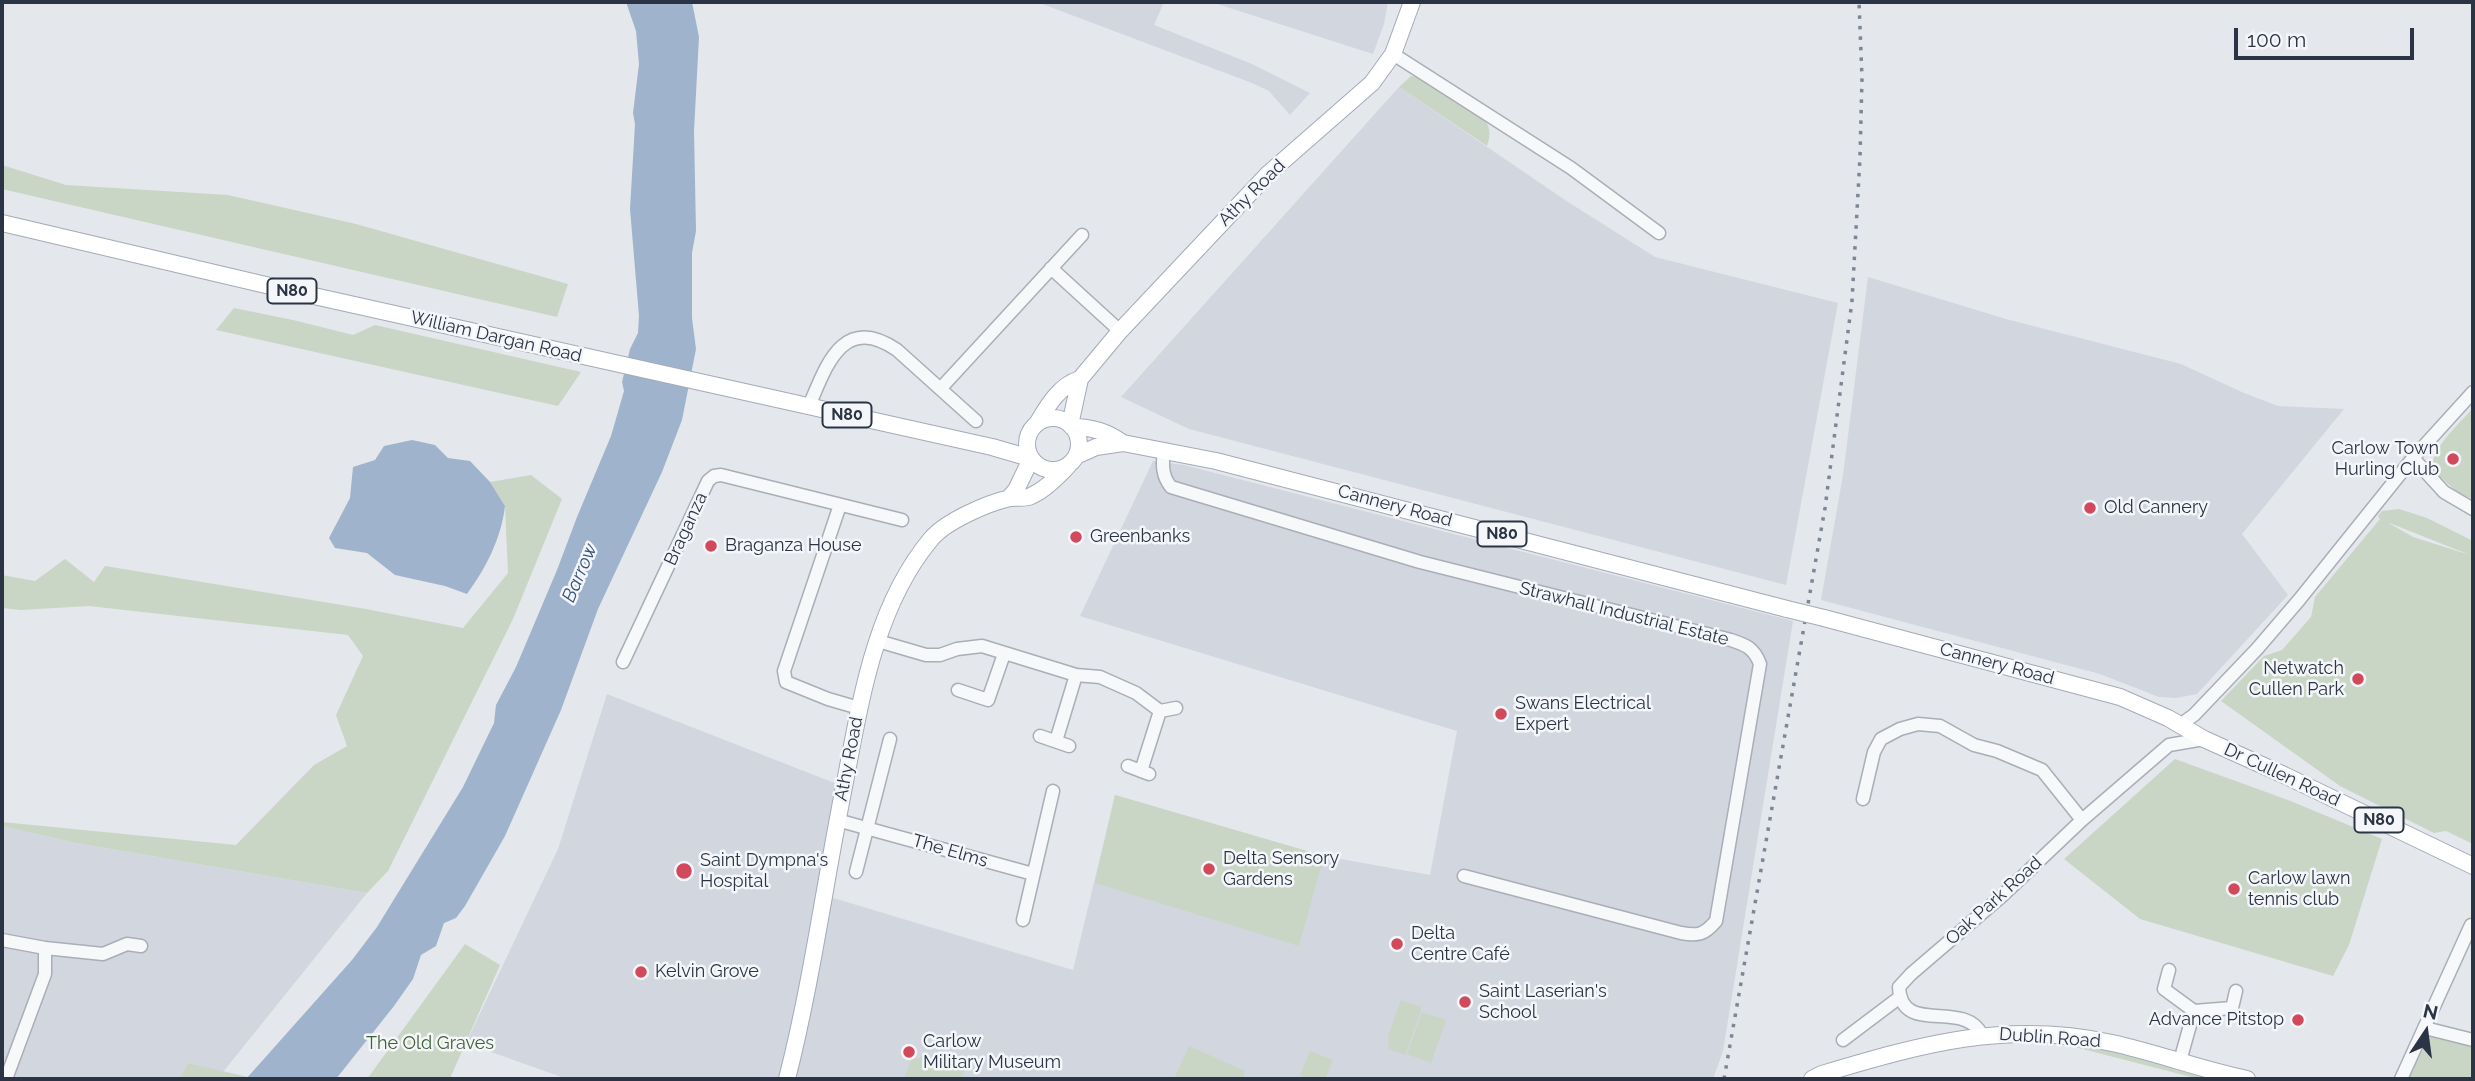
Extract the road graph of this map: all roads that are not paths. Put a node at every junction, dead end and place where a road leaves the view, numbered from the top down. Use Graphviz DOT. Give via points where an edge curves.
graph roads {
  1 [pos="1412,2"];
  2 [pos="1393,54"];
  3 [pos="2,223"];
  4 [pos="1659,233"];
  5 [pos="1082,235"];
  6 [pos="1051,268"];
  7 [pos="1120,331"];
  8 [pos="1080,379"];
  9 [pos="941,388"];
  10 [pos="2473,392"];
  11 [pos="808,406"];
  12 [pos="976,421"];
  13 [pos="1071,426"];
  14 [pos="1033,429"];
  15 [pos="1123,443"];
  16 [pos="992,447"];
  17 [pos="1164,450"];
  18 [pos="1030,458"];
  19 [pos="2413,458"];
  20 [pos="1072,461"];
  21 [pos="1009,498"];
  22 [pos="840,505"];
  23 [pos="2473,509"];
  24 [pos="902,520"];
  25 [pos="878,641"];
  26 [pos="1004,654"];
  27 [pos="623,663"];
  28 [pos="1076,676"];
  29 [pos="1150,685"];
  30 [pos="958,690"];
  31 [pos="1144,698"];
  32 [pos="859,708"];
  33 [pos="1177,708"];
  34 [pos="1160,711"];
  35 [pos="2174,722"];
  36 [pos="1040,736"];
  37 [pos="891,739"];
  38 [pos="2204,739"];
  39 [pos="1056,741"];
  40 [pos="2169,745"];
  41 [pos="1069,746"];
  42 [pos="1128,766"];
  43 [pos="1053,791"];
  44 [pos="1863,799"];
  45 [pos="837,820"];
  46 [pos="2082,820"];
  47 [pos="868,827"];
  48 [pos="2473,866"];
  49 [pos="856,872"];
  50 [pos="1033,874"];
  51 [pos="1464,876"];
  52 [pos="1023,920"];
  53 [pos="2473,926"];
  54 [pos="2,940"];
  55 [pos="141,946"];
  56 [pos="45,948"];
  57 [pos="2169,970"];
  58 [pos="2236,991"];
  59 [pos="1900,998"];
  60 [pos="2194,1011"];
  61 [pos="2425,1028"];
  62 [pos="1982,1035"];
  63 [pos="1843,1040"];
  64 [pos="2473,1040"];
  65 [pos="2180,1061"];
  66 [pos="6,1079"];
  67 [pos="787,1079"];
  68 [pos="1812,1079"];
  69 [pos="2247,1079"];
  70 [pos="2401,1079"];
  1 -- 2 [label="main road, Athy Road"];
  2 -- 4 [label="street" via="1572,168"];
  2 -- 7 [label="main road, Athy Road" via="1372,83 1268,174"];
  3 -- 11 [label="main road, William Dargan Road / N80"];
  5 -- 6 [label="street"];
  6 -- 7 [label="street"];
  6 -- 9 [label="street"];
  7 -- 8 [label="main road, Athy Road"];
  8 -- 13 [label="main road, Athy Road"];
  8 -- 14 [label="main road, Athy Road" via="1070,382 1048,404"];
  9 -- 11 [label="street" via="897,350 865,338 833,354"];
  9 -- 12 [label="street"];
  10 -- 19 [label="street"];
  11 -- 16 [label="main road, William Dargan Road / N80"];
  13 -- 14 [label="main road, N80" via="1054,418"];
  13 -- 15 [label="main road, Cannery Road / N80" via="1108,433"];
  13 -- 20 [label="main road" via="1079,443"];
  14 -- 16 [label="main road, N80"];
  14 -- 18 [label="main road" via="1026,443"];
  15 -- 17 [label="main road, Cannery Road / N80"];
  15 -- 20 [label="main road, Cannery Road / N80" via="1096,447"];
  16 -- 18 [label="main road, William Dargan Road / N80"];
  17 -- 35 [label="main road, Cannery Road / N80, bridge" via="2096,690"];
  17 -- 51 [label="street, Strawhall Industrial Estate" via="1165,480 1171,487 1420,562 1731,640 1755,652 1760,663 1716,921 1706,933 1681,933"];
  18 -- 20 [label="main road, N80" via="1051,470"];
  18 -- 21 [label="main road"];
  19 -- 23 [label="street" via="2444,492"];
  19 -- 35 [label="street" via="2257,649 2194,715"];
  20 -- 21 [label="main road, Athy Road" via="1030,497"];
  21 -- 25 [label="main road, Athy Road" via="939,530 896,594"];
  22 -- 24 [label="street, Braganza"];
  22 -- 27 [label="street, Braganza" via="714,476"];
  22 -- 32 [label="street" via="784,671 786,682"];
  25 -- 26 [label="street" via="926,655 982,646"];
  25 -- 32 [label="main road, Athy Road"];
  26 -- 28 [label="street"];
  26 -- 30 [label="street" via="988,701"];
  28 -- 31 [label="street" via="1100,677"];
  28 -- 39 [label="street"];
  29 -- 31 [label="street"];
  31 -- 34 [label="street"];
  32 -- 45 [label="main road, Athy Road"];
  33 -- 34 [label="street"];
  34 -- 42 [label="street" via="1145,773"];
  35 -- 38 [label="main road, N80"];
  35 -- 40 [label="street"];
  36 -- 39 [label="street"];
  37 -- 47 [label="street"];
  38 -- 40 [label="street"];
  38 -- 48 [label="main road, Dr Cullen Road / N80"];
  39 -- 41 [label="street"];
  40 -- 46 [label="street, Oak Park Road"];
  43 -- 50 [label="street"];
  44 -- 46 [label="street" via="1881,739 1918,724 1940,726 1974,745 2042,770"];
  45 -- 47 [label="street, The Elms"];
  45 -- 67 [label="main road, Athy Road" via="805,1009"];
  46 -- 59 [label="street, Oak Park Road" via="1911,974 1899,987"];
  47 -- 49 [label="street"];
  47 -- 50 [label="street, The Elms"];
  50 -- 52 [label="street"];
  53 -- 61 [label="street"];
  54 -- 56 [label="street"];
  55 -- 56 [label="street" via="127,944 103,954"];
  56 -- 66 [label="street" via="45,974"];
  57 -- 60 [label="street" via="2164,989"];
  58 -- 60 [label="street" via="2232,1008"];
  59 -- 62 [label="street" via="1917,1014 1966,1018 1978,1025"];
  59 -- 63 [label="street"];
  60 -- 65 [label="street"];
  61 -- 64 [label="street"];
  61 -- 70 [label="street"];
  62 -- 65 [label="main road, Dublin Road" via="2077,1036"];
  62 -- 68 [label="main road, Dublin Road" via="1896,1051"];
  65 -- 69 [label="main road, Dublin Road"];
}
